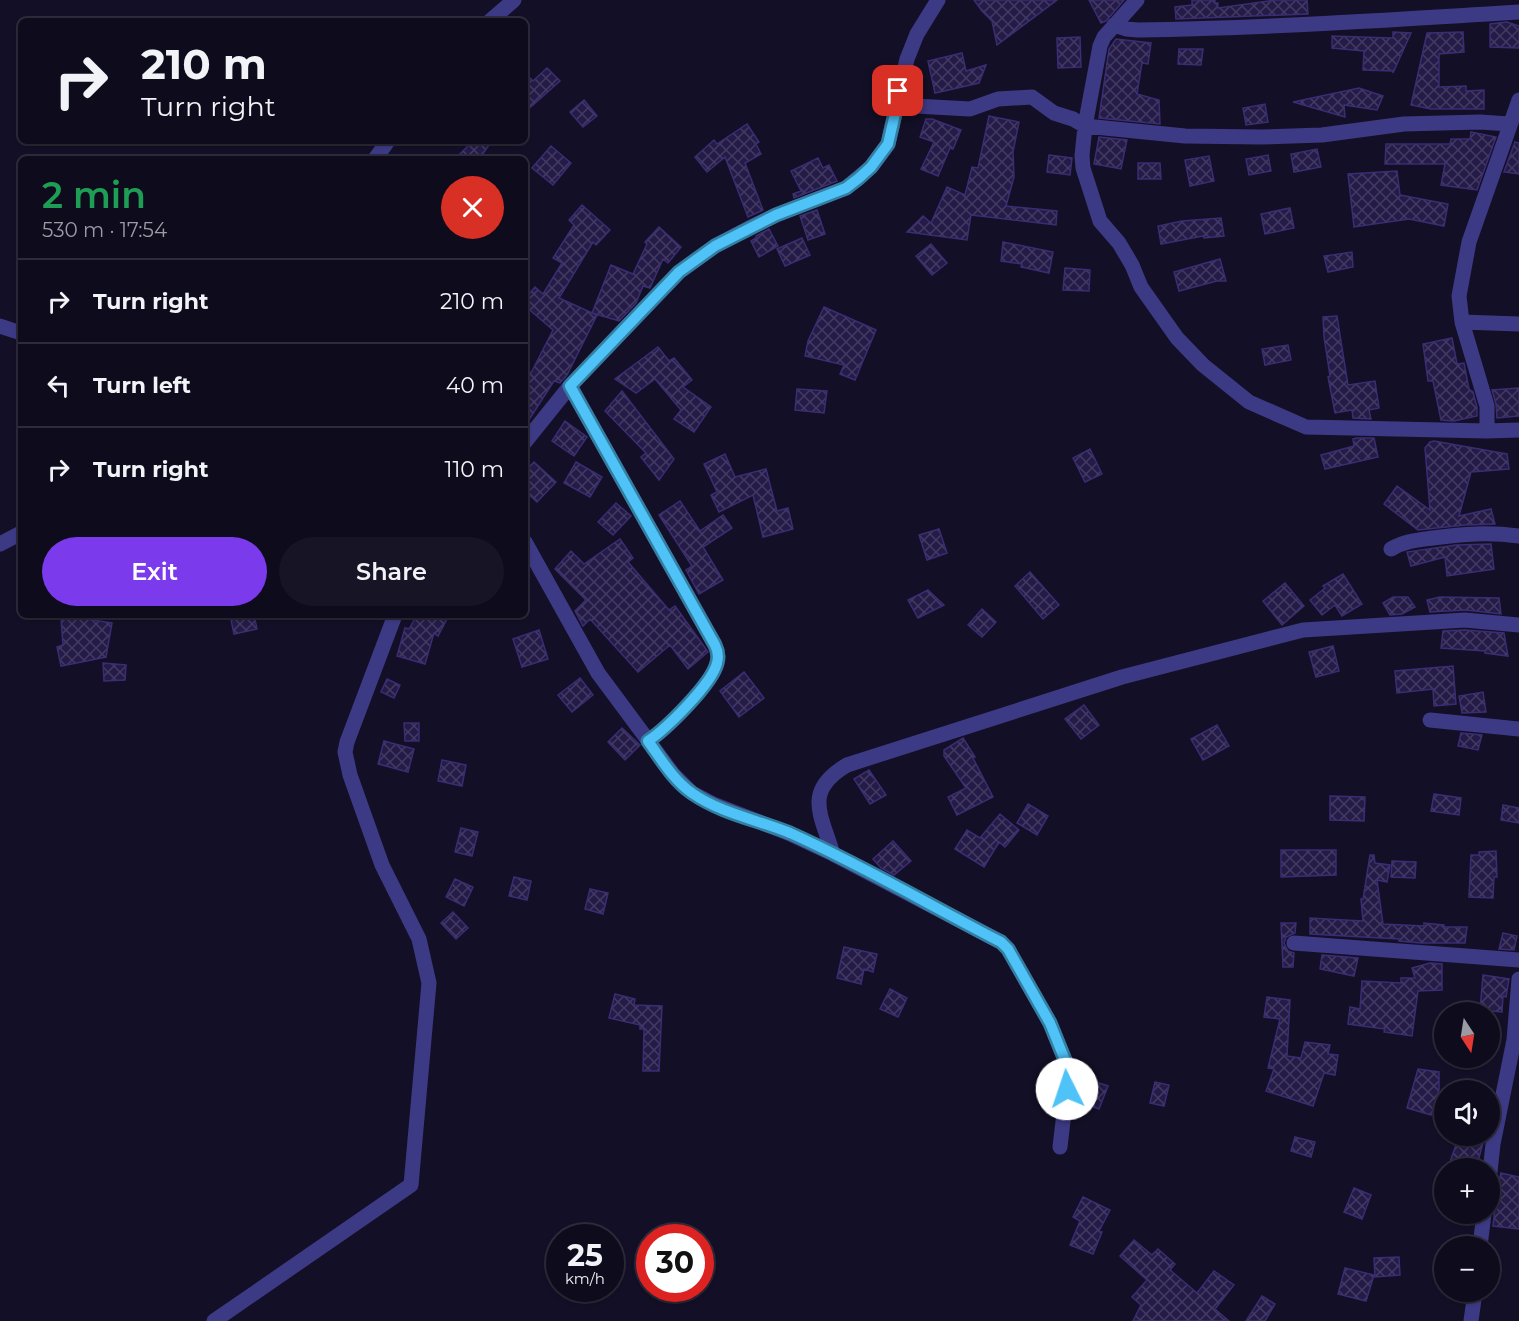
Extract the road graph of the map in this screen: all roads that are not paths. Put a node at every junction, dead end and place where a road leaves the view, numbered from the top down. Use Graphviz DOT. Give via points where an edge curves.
graph roads {
  1 [pos="514,0"];
  2 [pos="938,0"];
  3 [pos="1137,0"];
  4 [pos="1519,12"];
  5 [pos="493,18"];
  6 [pos="1114,25"];
  7 [pos="1519,100"];
  8 [pos="897,105"];
  9 [pos="1509,124"];
  10 [pos="1085,126"];
  11 [pos="1462,322"];
  12 [pos="1519,324"];
  13 [pos="0,326"];
  14 [pos="18,332"];
  15 [pos="570,386"];
  16 [pos="1487,430"];
  17 [pos="1519,430"];
  18 [pos="528,438"];
  19 [pos="18,535"];
  20 [pos="1519,536"];
  21 [pos="0,544"];
  22 [pos="528,547"];
  23 [pos="1391,549"];
  24 [pos="394,618"];
  25 [pos="1519,625"];
  26 [pos="1430,720"];
  27 [pos="1519,729"];
  28 [pos="648,741"];
  29 [pos="833,854"];
  30 [pos="1294,943"];
  31 [pos="1519,960"];
  32 [pos="1519,979"];
  33 [pos="1060,1147"];
  34 [pos="1491,1158"];
  35 [pos="1474,1302"];
  36 [pos="214,1321"];
  37 [pos="1471,1321"];
  1 -- 5 [label="street"];
  2 -- 8 [label="street" via="907,59"];
  3 -- 6 [label="street"];
  4 -- 6 [label="street" via="1230,29 1138,30"];
  6 -- 10 [label="street" via="1100,46"];
  7 -- 9 [label="street"];
  8 -- 10 [label="street" via="970,109 998,99 1032,97"];
  8 -- 15 [label="street" via="888,144 859,178 846,188 776,215 715,246 679,272"];
  9 -- 10 [label="street" via="1404,124 1322,135 1261,137 1151,134"];
  9 -- 11 [label="street" via="1464,261 1459,296"];
  10 -- 16 [label="street" via="1083,168 1100,221 1119,243 1141,287 1176,338 1250,402 1306,427"];
  11 -- 12 [label="street"];
  11 -- 16 [label="street" via="1487,406"];
  13 -- 14 [label="street"];
  15 -- 18 [label="street"];
  15 -- 28 [label="street" via="718,654 715,669 696,695"];
  16 -- 17 [label="street"];
  19 -- 21 [label="street"];
  20 -- 23 [label="street" via="1468,533 1414,541"];
  22 -- 28 [label="street" via="598,673"];
  24 -- 36 [label="street" via="345,752 382,865 419,939 429,983 411,1185"];
  25 -- 29 [label="street" via="1465,620 1304,630 1122,677 847,765 818,792 818,805"];
  26 -- 27 [label="street"];
  28 -- 29 [label="street" via="692,793"];
  29 -- 33 [label="street" via="1008,949 1050,1023 1069,1070"];
  30 -- 31 [label="street"];
  32 -- 34 [label="street" via="1514,1040"];
  35 -- 37 [label="street"];
}
